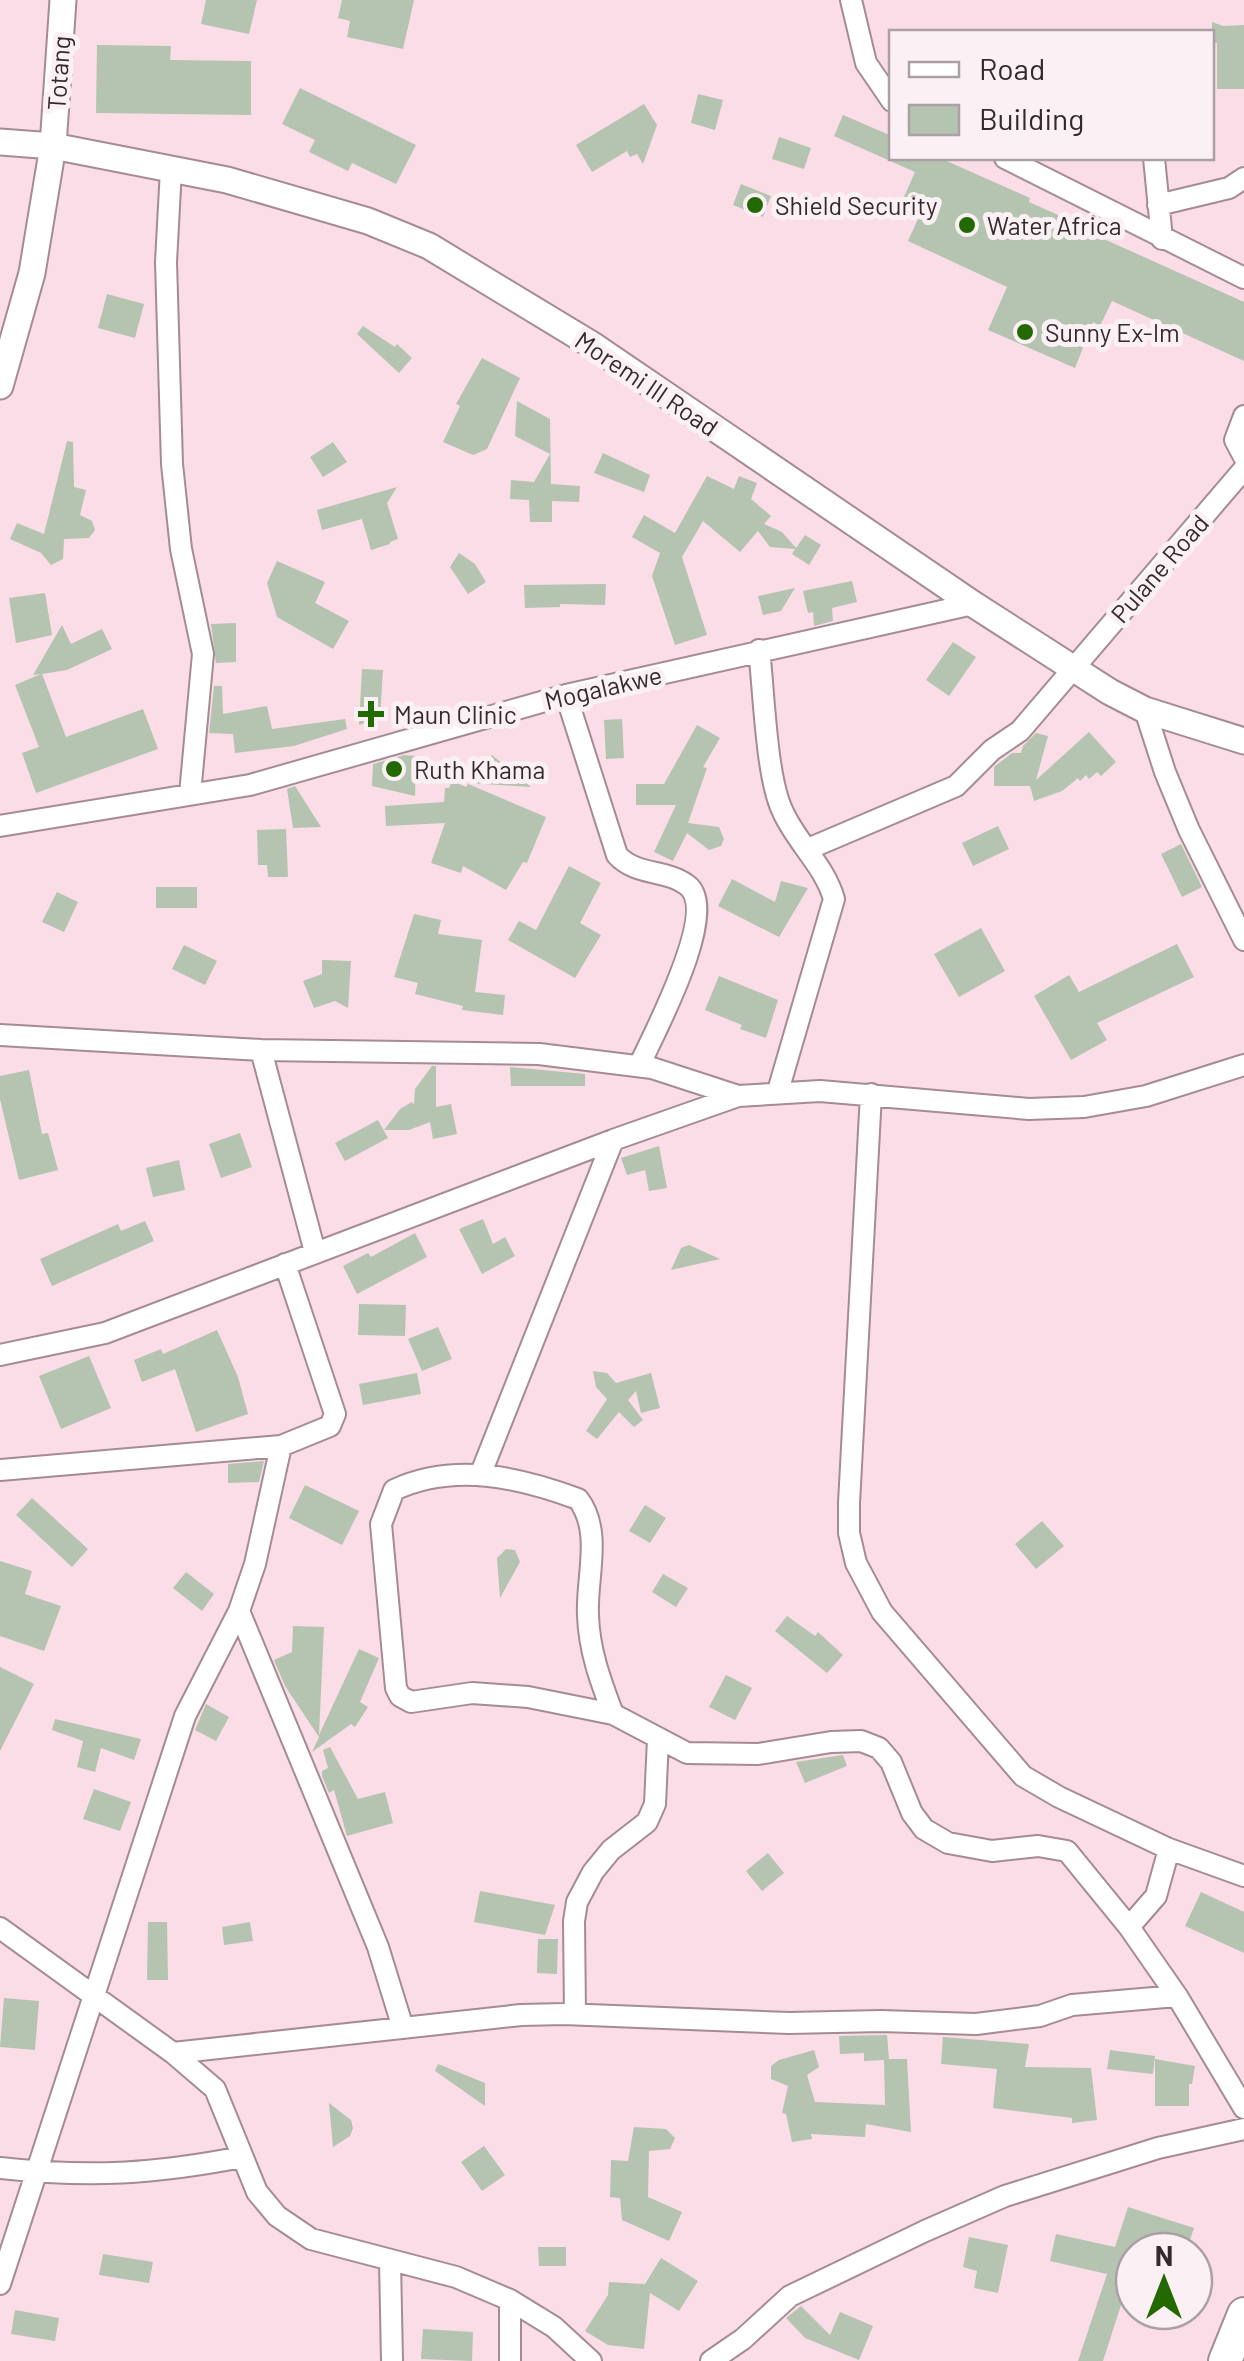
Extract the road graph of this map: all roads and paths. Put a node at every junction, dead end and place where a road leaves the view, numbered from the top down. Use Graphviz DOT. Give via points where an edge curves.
graph roads {
  1 [pos="63,0"];
  2 [pos="851,0"];
  3 [pos="889,96"];
  4 [pos="0,142"];
  5 [pos="54,146"];
  6 [pos="1009,160"];
  7 [pos="1154,160"];
  8 [pos="170,169"];
  9 [pos="1244,178"];
  10 [pos="1158,204"];
  11 [pos="1162,240"];
  12 [pos="1244,278"];
  13 [pos="0,386"];
  14 [pos="1244,416"];
  15 [pos="1244,457"];
  16 [pos="1244,470"];
  17 [pos="973,604"];
  18 [pos="759,650"];
  19 [pos="1074,666"];
  20 [pos="566,694"];
  21 [pos="1145,710"];
  22 [pos="1244,741"];
  23 [pos="190,794"];
  24 [pos="0,826"];
  25 [pos="808,850"];
  26 [pos="1244,940"];
  27 [pos="0,1036"];
  28 [pos="261,1050"];
  29 [pos="639,1066"];
  30 [pos="1244,1066"];
  31 [pos="778,1091"];
  32 [pos="871,1094"];
  33 [pos="738,1096"];
  34 [pos="612,1140"];
  35 [pos="315,1252"];
  36 [pos="285,1264"];
  37 [pos="0,1355"];
  38 [pos="281,1446"];
  39 [pos="0,1470"];
  40 [pos="481,1473"];
  41 [pos="239,1611"];
  42 [pos="613,1714"];
  43 [pos="658,1739"];
  44 [pos="1169,1850"];
  45 [pos="1243,1875"];
  46 [pos="1129,1927"];
  47 [pos="0,1928"];
  48 [pos="93,1995"];
  49 [pos="1177,1996"];
  50 [pos="575,2014"];
  51 [pos="403,2028"];
  52 [pos="173,2053"];
  53 [pos="1244,2108"];
  54 [pos="1244,2129"];
  55 [pos="242,2157"];
  56 [pos="0,2168"];
  57 [pos="37,2172"];
  58 [pos="390,2260"];
  59 [pos="0,2284"];
  60 [pos="510,2300"];
  61 [pos="1244,2314"];
  62 [pos="392,2361"];
  63 [pos="510,2361"];
  64 [pos="592,2361"];
  65 [pos="711,2361"];
  66 [pos="1225,2361"];
  1 -- 5 [label="street, Totang"];
  2 -- 3 [label="street" via="866,63"];
  4 -- 5 [label="street, Moremi III Road"];
  5 -- 8 [label="street, Moremi III Road"];
  5 -- 13 [label="street, Totang" via="32,273"];
  6 -- 11 [label="street"];
  7 -- 10 [label="street"];
  8 -- 17 [label="street, Moremi III Road" via="368,221 443,254 594,346"];
  8 -- 23 [label="street" via="172,464 181,549 204,654"];
  9 -- 10 [label="street" via="1229,188"];
  10 -- 11 [label="street"];
  11 -- 12 [label="street"];
  14 -- 15 [label="street" via="1235,440"];
  16 -- 19 [label="street, Pulane Road"];
  17 -- 18 [label="street, Mogalakwe"];
  17 -- 19 [label="street, Moremi III Road"];
  18 -- 20 [label="street, Mogalakwe"];
  18 -- 25 [label="street" via="775,787"];
  19 -- 21 [label="street, Moremi III Road"];
  19 -- 25 [label="street, Pulane Road" via="1020,731 956,786"];
  20 -- 23 [label="street, Mogalakwe" via="250,785"];
  20 -- 29 [label="street" via="616,855 626,865 684,883 695,895 698,912 681,973"];
  21 -- 22 [label="street, Moremi III Road"];
  21 -- 26 [label="street" via="1183,816"];
  23 -- 24 [label="street, Mogalakwe"];
  25 -- 31 [label="street" via="834,899"];
  27 -- 28 [label="street"];
  28 -- 29 [label="street" via="539,1054"];
  28 -- 35 [label="street"];
  29 -- 33 [label="street"];
  30 -- 32 [label="street" via="1084,1107 1029,1109"];
  31 -- 32 [label="street"];
  31 -- 33 [label="street"];
  32 -- 44 [label="street" via="849,1504 856,1564 882,1612 1024,1776"];
  33 -- 34 [label="street"];
  34 -- 35 [label="street"];
  34 -- 40 [label="street"];
  35 -- 36 [label="street"];
  36 -- 37 [label="street" via="106,1333"];
  36 -- 38 [label="street" via="335,1414 330,1426"];
  38 -- 39 [label="street"];
  38 -- 41 [label="street"];
  40 -- 42 [label="street" via="548,1488 583,1506 591,1540 594,1664"];
  40 -- 42 [label="street" via="421,1477 394,1490 385,1507 380,1524 397,1692 411,1702 472,1693"];
  41 -- 48 [label="street" via="185,1716"];
  41 -- 51 [label="street" via="378,1947"];
  42 -- 43 [label="street"];
  43 -- 46 [label="street" via="687,1753 718,1755 831,1742 879,1748 924,1829 992,1851 1067,1851"];
  43 -- 50 [label="street" via="655,1804 647,1822 611,1850 578,1902"];
  44 -- 45 [label="street"];
  44 -- 46 [label="street" via="1156,1896"];
  46 -- 49 [label="street"];
  47 -- 48 [label="street"];
  48 -- 52 [label="street"];
  48 -- 57 [label="street"];
  49 -- 50 [label="street" via="976,2024"];
  49 -- 53 [label="street"];
  50 -- 51 [label="street"];
  51 -- 52 [label="street"];
  52 -- 55 [label="street" via="215,2090"];
  54 -- 65 [label="street" via="1158,2148 990,2203 790,2296"];
  55 -- 57 [label="street" via="167,2172"];
  55 -- 58 [label="street" via="277,2216 312,2239"];
  56 -- 57 [label="street"];
  57 -- 59 [label="street"];
  58 -- 60 [label="street"];
  58 -- 62 [label="street"];
  60 -- 63 [label="street"];
  60 -- 64 [label="street"];
  61 -- 66 [label="highway"];
}
